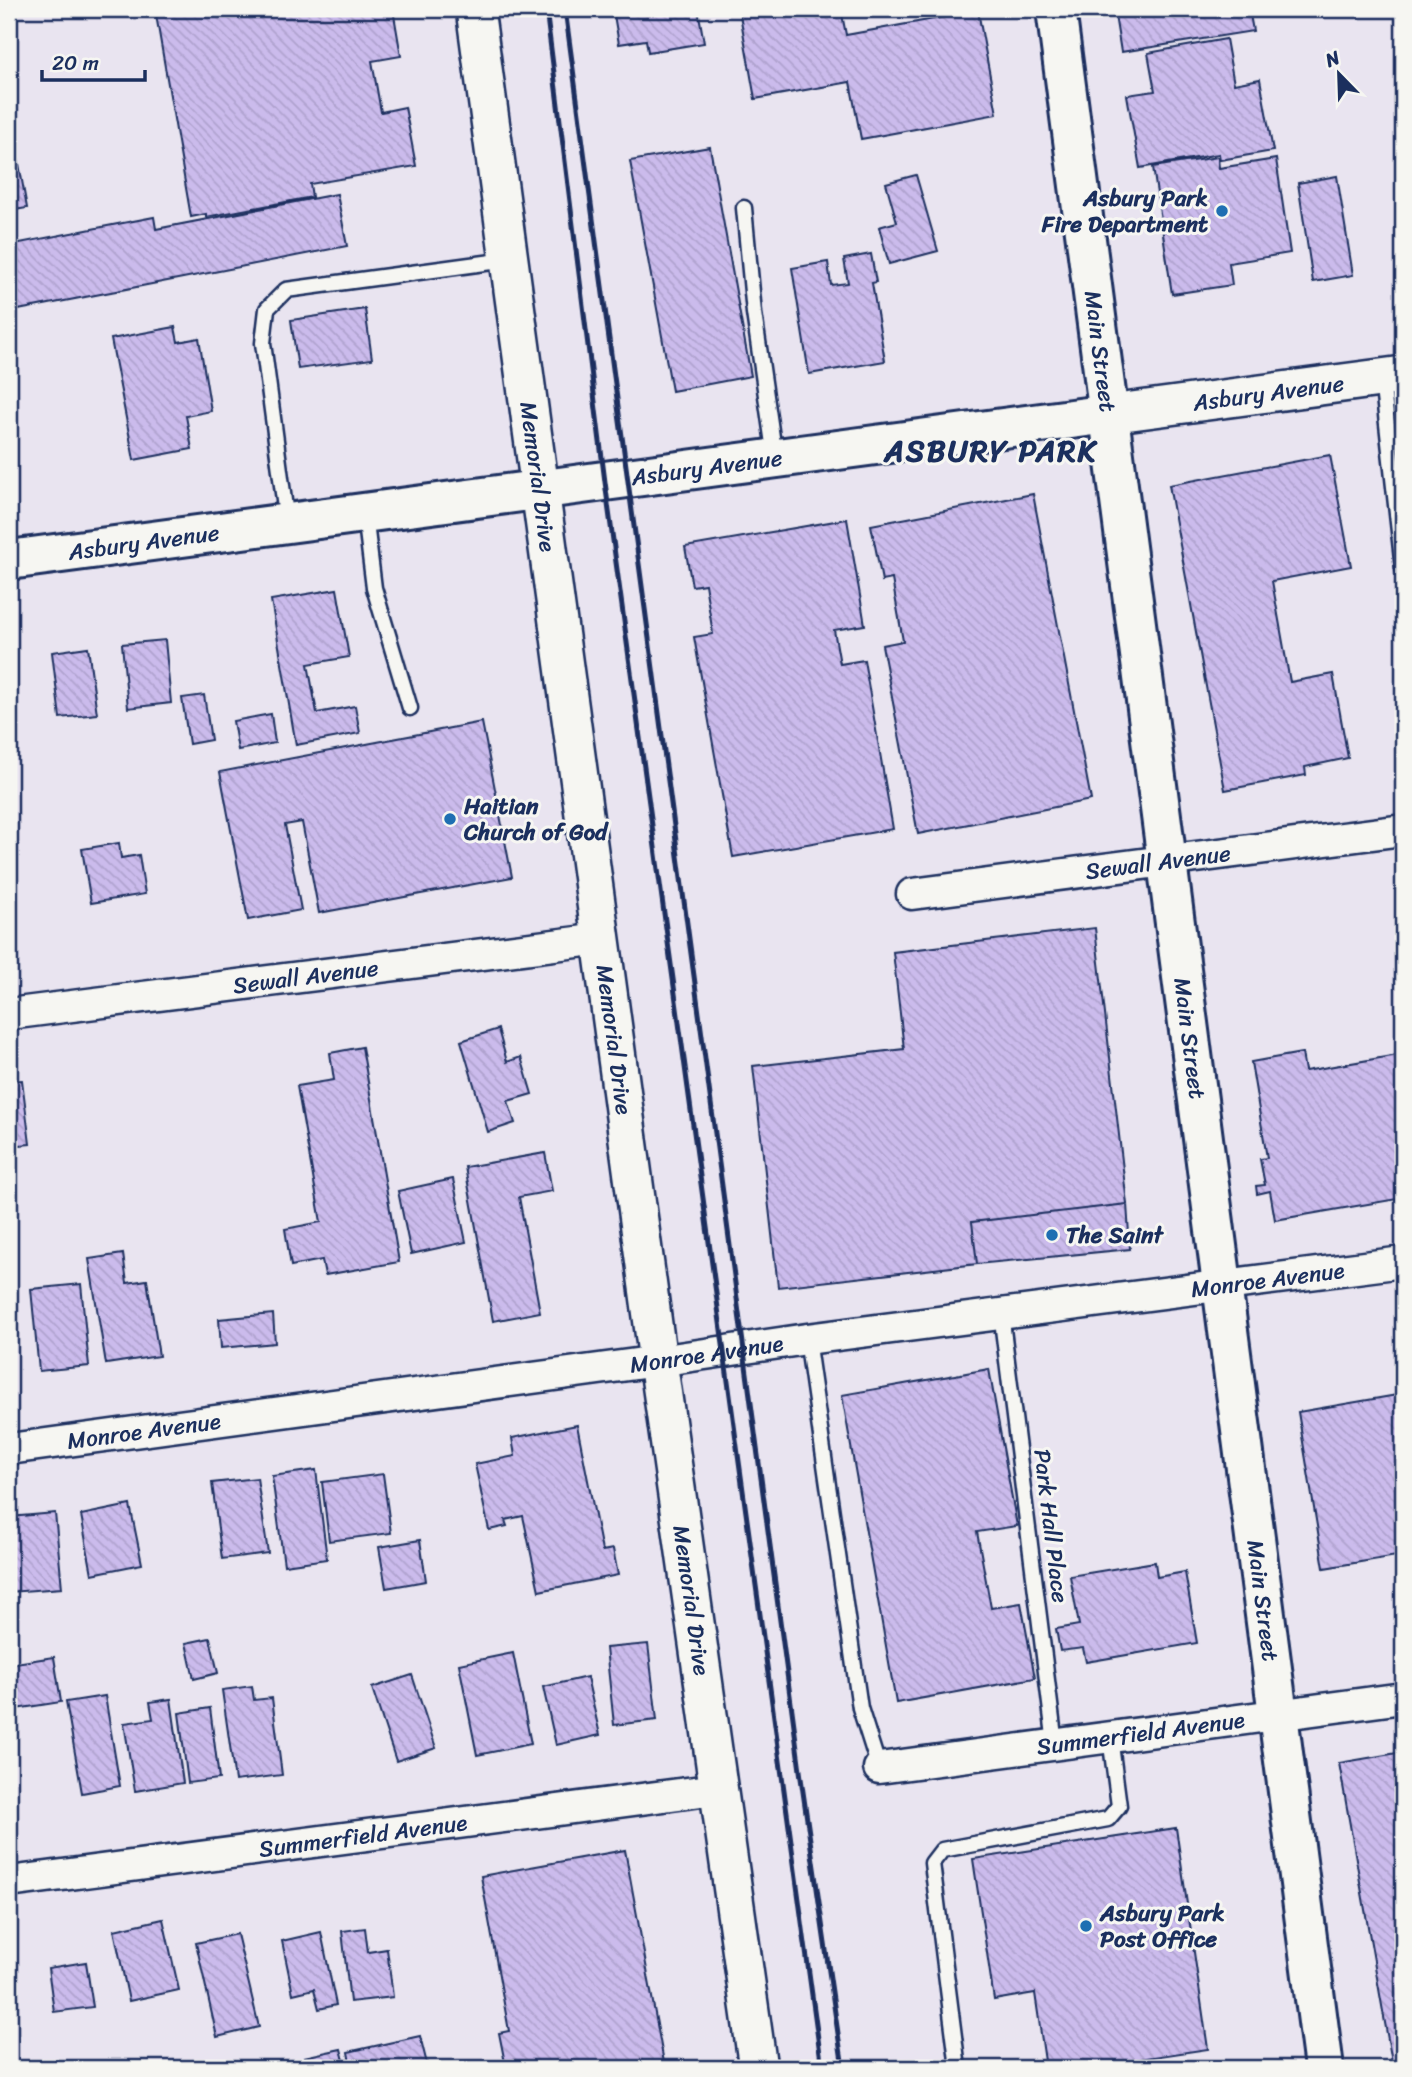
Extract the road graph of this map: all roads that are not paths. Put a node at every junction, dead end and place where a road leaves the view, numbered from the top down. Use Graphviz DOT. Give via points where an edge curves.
graph roads {
  1 [pos="475,9"];
  2 [pos="1055,9"];
  3 [pos="744,208"];
  4 [pos="509,260"];
  5 [pos="1393,376"];
  6 [pos="1109,414"];
  7 [pos="776,459"];
  8 [pos="539,490"];
  9 [pos="365,513"];
  10 [pos="287,523"];
  11 [pos="9,560"];
  12 [pos="1403,568"];
  13 [pos="410,708"];
  14 [pos="1403,830"];
  15 [pos="1166,862"];
  16 [pos="912,894"];
  17 [pos="601,939"];
  18 [pos="9,1014"];
  19 [pos="1403,1262"];
  20 [pos="1221,1285"];
  21 [pos="1002,1313"];
  22 [pos="807,1339"];
  23 [pos="658,1361"];
  24 [pos="9,1449"];
  25 [pos="1403,1698"];
  26 [pos="1278,1715"];
  27 [pos="1110,1737"];
  28 [pos="1055,1744"];
  29 [pos="879,1768"];
  30 [pos="718,1789"];
  31 [pos="9,1882"];
  32 [pos="758,2068"];
  33 [pos="958,2068"];
  34 [pos="1324,2068"];
  1 -- 4 [label="street, Memorial Drive"];
  2 -- 6 [label="main road, Main Street"];
  3 -- 7 [label="lane"];
  4 -- 8 [label="street, Memorial Drive"];
  4 -- 10 [label="lane" via="286,290 267,309 264,343"];
  5 -- 6 [label="street, Asbury Avenue"];
  5 -- 12 [label="lane"];
  6 -- 7 [label="main road, Asbury Avenue"];
  6 -- 15 [label="main road, Main Street"];
  7 -- 8 [label="main road, Asbury Avenue"];
  8 -- 9 [label="main road, Asbury Avenue"];
  8 -- 17 [label="street, Memorial Drive"];
  9 -- 10 [label="main road, Asbury Avenue"];
  9 -- 13 [label="lane" via="374,588"];
  10 -- 11 [label="main road, Asbury Avenue"];
  14 -- 15 [label="street, Sewall Avenue"];
  15 -- 16 [label="street, Sewall Avenue"];
  15 -- 20 [label="main road, Main Street"];
  17 -- 18 [label="street, Sewall Avenue"];
  17 -- 23 [label="street, Memorial Drive"];
  19 -- 20 [label="street, Monroe Avenue"];
  20 -- 21 [label="street, Monroe Avenue"];
  20 -- 26 [label="main road, Main Street"];
  21 -- 22 [label="street, Monroe Avenue"];
  21 -- 28 [label="lane, Park Hall Place"];
  22 -- 23 [label="street, Monroe Avenue"];
  22 -- 29 [label="lane" via="859,1708"];
  23 -- 24 [label="street, Monroe Avenue"];
  23 -- 30 [label="street, Memorial Drive"];
  25 -- 26 [label="street, Summerfield Avenue"];
  26 -- 27 [label="street, Summerfield Avenue"];
  26 -- 34 [label="main road, Main Street"];
  27 -- 28 [label="street, Summerfield Avenue"];
  27 -- 33 [label="lane" via="1119,1806 1108,1819 942,1850 932,1863"];
  28 -- 29 [label="street, Summerfield Avenue"];
  30 -- 31 [label="street, Summerfield Avenue"];
  30 -- 32 [label="street, Memorial Drive"];
}
